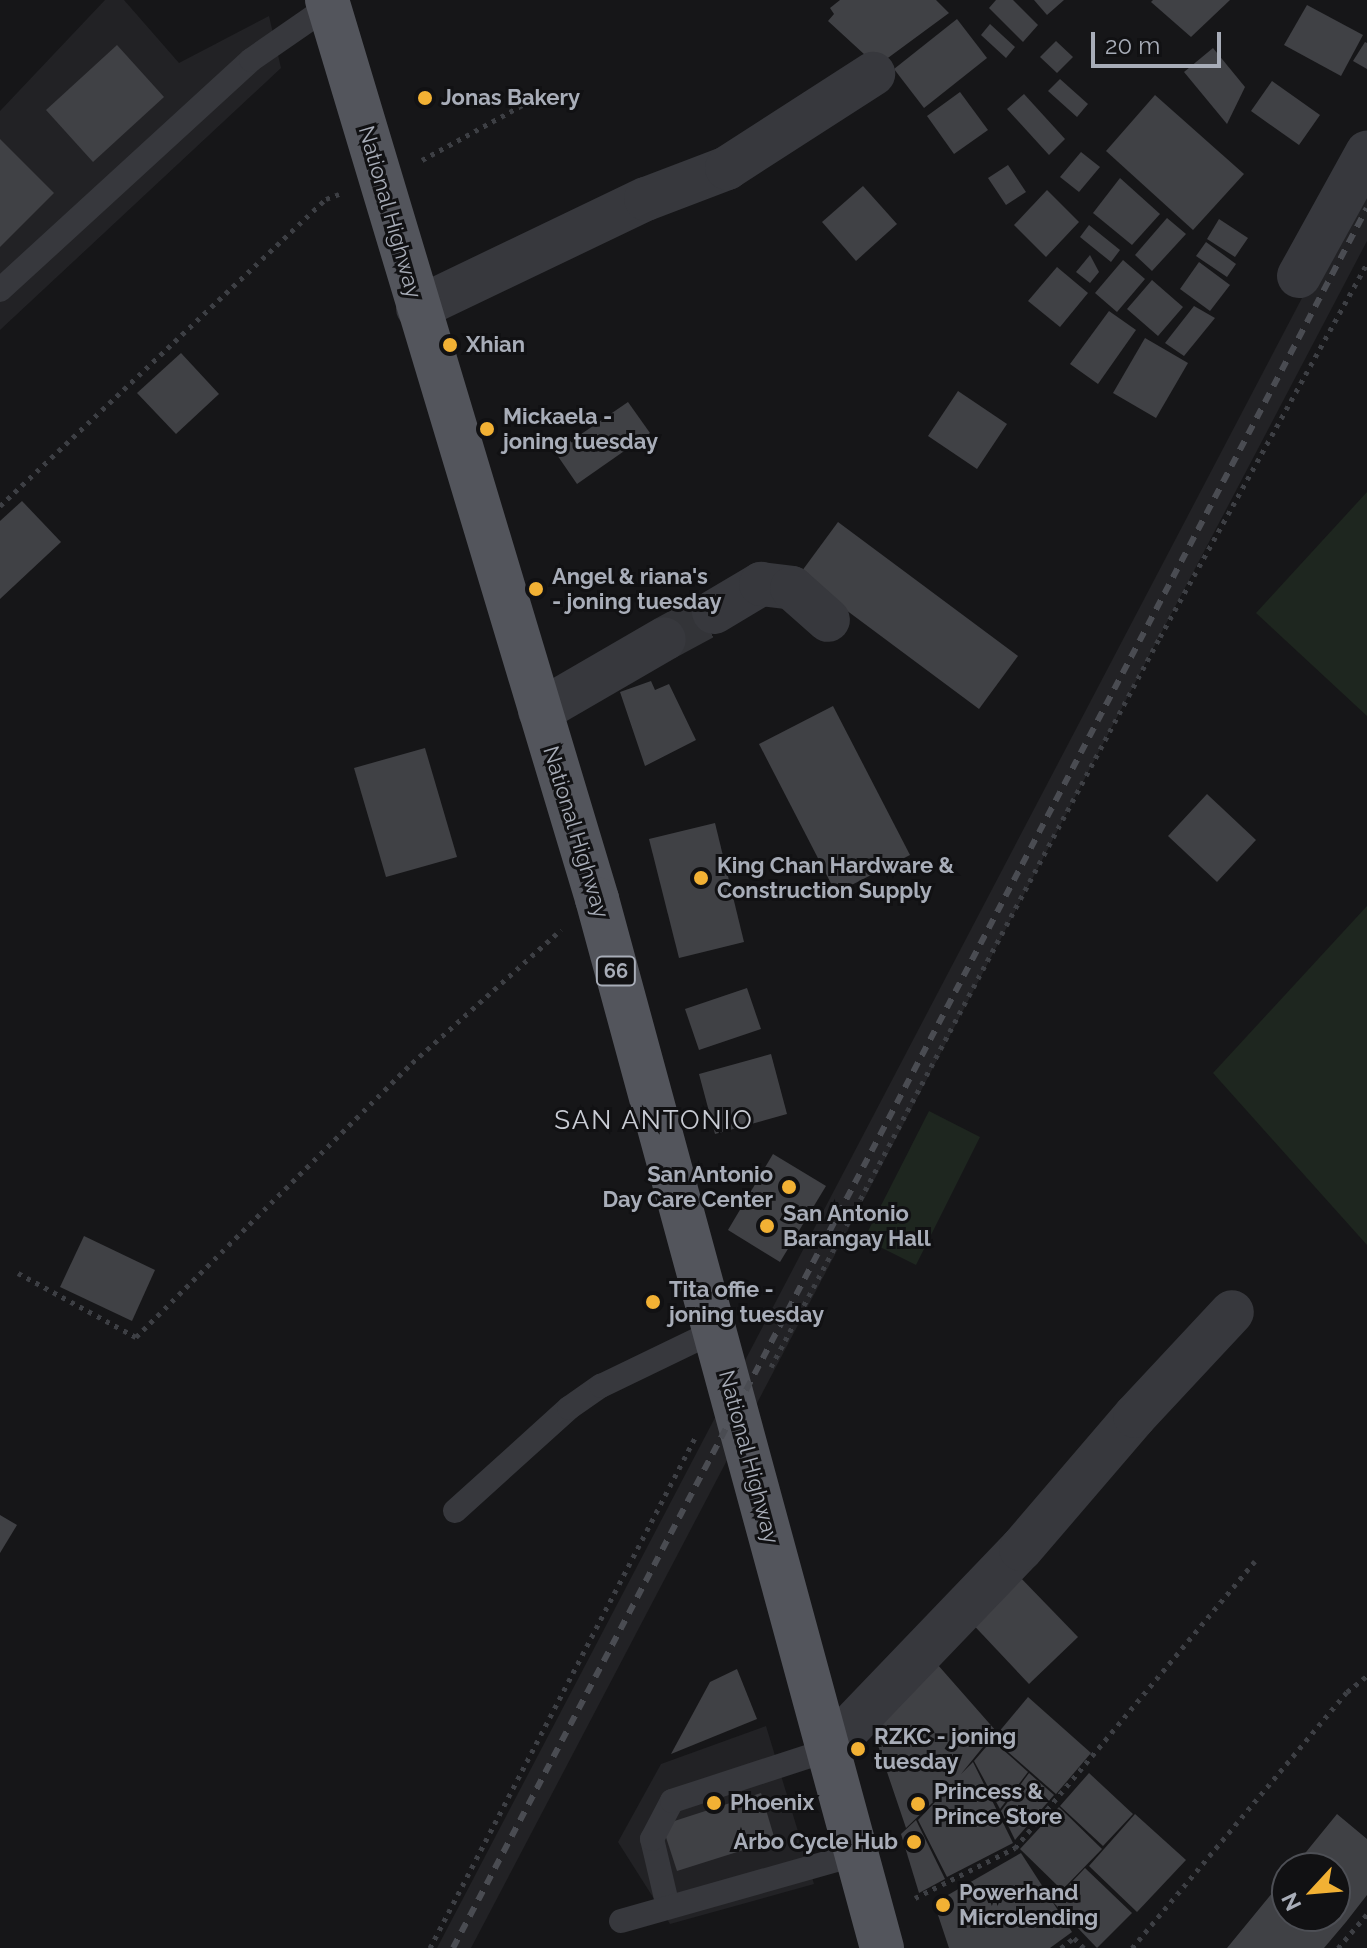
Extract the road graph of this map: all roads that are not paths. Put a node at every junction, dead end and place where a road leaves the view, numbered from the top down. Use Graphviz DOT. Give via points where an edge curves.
graph roads {
  1 [pos="328,3"];
  2 [pos="873,74"];
  3 [pos="1367,153"];
  4 [pos="1299,276"];
  5 [pos="0,290"];
  6 [pos="418,308"];
  7 [pos="714,612"];
  8 [pos="828,620"];
  9 [pos="664,639"];
  10 [pos="540,711"];
  11 [pos="1232,1312"];
  12 [pos="715,1331"];
  13 [pos="455,1511"];
  14 [pos="828,1750"];
  15 [pos="857,1854"];
  16 [pos="668,1907"];
  17 [pos="621,1921"];
  18 [pos="878,1932"];
  1 -- 5 [label="lane" via="251,60"];
  1 -- 6 [label="main road, National Highway / 66"];
  2 -- 6 [label="street" via="727,168 646,199"];
  3 -- 4 [label="street"];
  6 -- 10 [label="main road, National Highway / 66"];
  7 -- 8 [label="street" via="761,584 792,588"];
  9 -- 10 [label="street"];
  10 -- 12 [label="main road, National Highway / 66"];
  11 -- 14 [label="street" via="1021,1549"];
  12 -- 13 [label="lane" via="601,1386 569,1408"];
  12 -- 14 [label="main road, National Highway / 66"];
  14 -- 15 [label="main road, National Highway / 66"];
  14 -- 16 [label="lane" via="672,1801 652,1839"];
  15 -- 16 [label="lane"];
  15 -- 18 [label="main road, National Highway / 66"];
  16 -- 17 [label="lane"];
}
